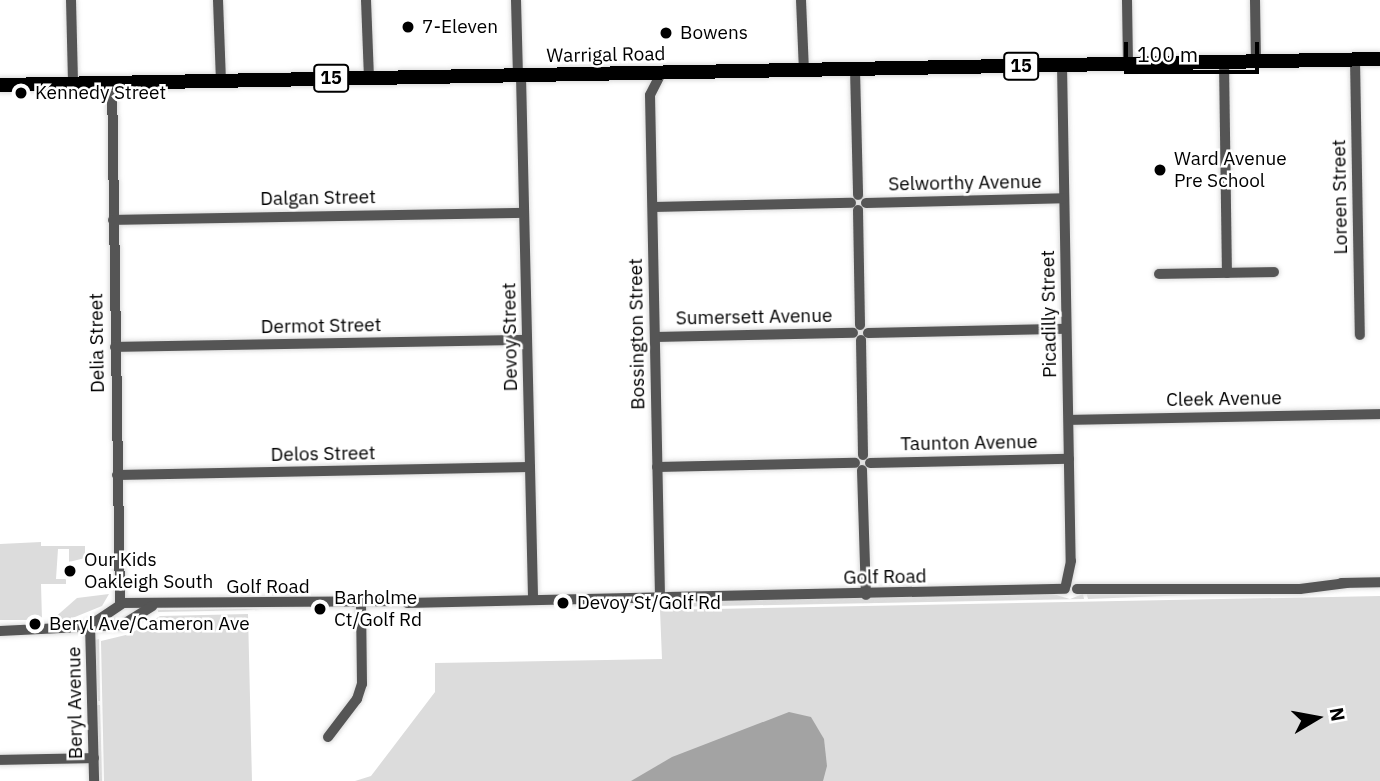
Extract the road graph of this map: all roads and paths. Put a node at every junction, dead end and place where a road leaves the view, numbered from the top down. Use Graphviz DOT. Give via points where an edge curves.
graph roads {
  1 [pos="71,0"];
  2 [pos="218,0"];
  3 [pos="366,0"];
  4 [pos="516,0"];
  5 [pos="802,0"];
  6 [pos="1127,0"];
  7 [pos="1255,0"];
  8 [pos="1355,59"];
  9 [pos="1380,59"];
  10 [pos="1256,61"];
  11 [pos="1224,62"];
  12 [pos="1128,64"];
  13 [pos="1062,65"];
  14 [pos="855,69"];
  15 [pos="804,71"];
  16 [pos="662,73"];
  17 [pos="520,76"];
  18 [pos="369,78"];
  19 [pos="221,80"];
  20 [pos="112,82"];
  21 [pos="73,83"];
  22 [pos="0,85"];
  23 [pos="1064,198"];
  24 [pos="858,203"];
  25 [pos="653,207"];
  26 [pos="524,212"];
  27 [pos="113,219"];
  28 [pos="1274,272"];
  29 [pos="1227,273"];
  30 [pos="1159,274"];
  31 [pos="1066,329"];
  32 [pos="860,333"];
  33 [pos="1360,335"];
  34 [pos="655,337"];
  35 [pos="527,340"];
  36 [pos="115,347"];
  37 [pos="1380,414"];
  38 [pos="1069,420"];
  39 [pos="1069,459"];
  40 [pos="863,463"];
  41 [pos="530,467"];
  42 [pos="657,467"];
  43 [pos="117,475"];
  44 [pos="1380,582"];
  45 [pos="1071,587"];
  46 [pos="866,595"];
  47 [pos="663,597"];
  48 [pos="533,598"];
  49 [pos="361,604"];
  50 [pos="119,605"];
  51 [pos="154,606"];
  52 [pos="131,620"];
  53 [pos="116,623"];
  54 [pos="91,624"];
  55 [pos="0,631"];
  56 [pos="328,737"];
  57 [pos="93,758"];
  58 [pos="0,760"];
  59 [pos="94,781"];
  1 -- 21 [label="street"];
  2 -- 19 [label="street"];
  3 -- 18 [label="street"];
  4 -- 17 [label="street, Devoy Street"];
  5 -- 15 [label="street"];
  6 -- 12 [label="street"];
  7 -- 10 [label="street"];
  8 -- 9 [label="highway, Warrigal Road / 15"];
  8 -- 10 [label="highway, Warrigal Road / 15"];
  8 -- 33 [label="street, Loreen Street"];
  10 -- 11 [label="highway, Warrigal Road / 15"];
  11 -- 12 [label="highway, Warrigal Road / 15"];
  11 -- 29 [label="street"];
  12 -- 13 [label="highway, Warrigal Road / 15"];
  13 -- 14 [label="highway, Warrigal Road / 15"];
  13 -- 23 [label="street, Picadilly Street"];
  14 -- 15 [label="highway, Warrigal Road / 15"];
  14 -- 24 [label="street"];
  15 -- 16 [label="highway, Warrigal Road / 15"];
  16 -- 17 [label="highway, Warrigal Road / 15"];
  16 -- 25 [label="street, Bossington Street" via="650,96"];
  17 -- 18 [label="highway, Warrigal Road / 15"];
  17 -- 26 [label="street, Devoy Street"];
  18 -- 19 [label="highway, Warrigal Road / 15"];
  19 -- 20 [label="highway, Warrigal Road / 15"];
  20 -- 21 [label="highway, Warrigal Road / 15"];
  20 -- 27 [label="street, Delia Street"];
  21 -- 22 [label="highway, Warrigal Road / 15"];
  23 -- 24 [label="street, Selworthy Avenue"];
  23 -- 31 [label="street, Picadilly Street"];
  24 -- 25 [label="street, Selworthy Avenue"];
  24 -- 32 [label="street"];
  25 -- 34 [label="street, Bossington Street"];
  26 -- 27 [label="street, Dalgan Street"];
  26 -- 35 [label="street, Devoy Street"];
  27 -- 36 [label="street, Delia Street"];
  28 -- 29 [label="street"];
  29 -- 30 [label="street"];
  31 -- 32 [label="street, Sumersett Avenue"];
  31 -- 38 [label="street, Picadilly Street"];
  32 -- 34 [label="street, Sumersett Avenue"];
  32 -- 40 [label="street"];
  34 -- 42 [label="street, Bossington Street"];
  35 -- 36 [label="street, Dermot Street"];
  35 -- 41 [label="street, Devoy Street"];
  36 -- 43 [label="street, Delia Street"];
  37 -- 38 [label="street, Cleek Avenue"];
  38 -- 39 [label="street, Picadilly Street"];
  39 -- 40 [label="street, Taunton Avenue"];
  39 -- 45 [label="street, Picadilly Street"];
  40 -- 42 [label="street, Taunton Avenue"];
  40 -- 46 [label="street"];
  41 -- 43 [label="street, Delos Street"];
  41 -- 48 [label="street, Devoy Street"];
  42 -- 47 [label="street, Bossington Street"];
  43 -- 50 [label="street, Delia Street"];
  44 -- 45 [label="street, Golf Road"];
  45 -- 46 [label="street, Golf Road"];
  46 -- 47 [label="street, Golf Road"];
  47 -- 48 [label="street, Golf Road"];
  48 -- 49 [label="street, Golf Road"];
  49 -- 51 [label="street, Golf Road"];
  49 -- 56 [label="street" via="362,684 357,699"];
  50 -- 51 [label="street, Golf Road"];
  50 -- 52 [label="street"];
  50 -- 53 [label="street"];
  50 -- 54 [label="street"];
  51 -- 52 [label="street"];
  52 -- 53 [label="street"];
  53 -- 54 [label="street"];
  54 -- 55 [label="street"];
  54 -- 57 [label="street, Beryl Avenue"];
  57 -- 58 [label="street"];
  57 -- 59 [label="street, Beryl Avenue"];
}
